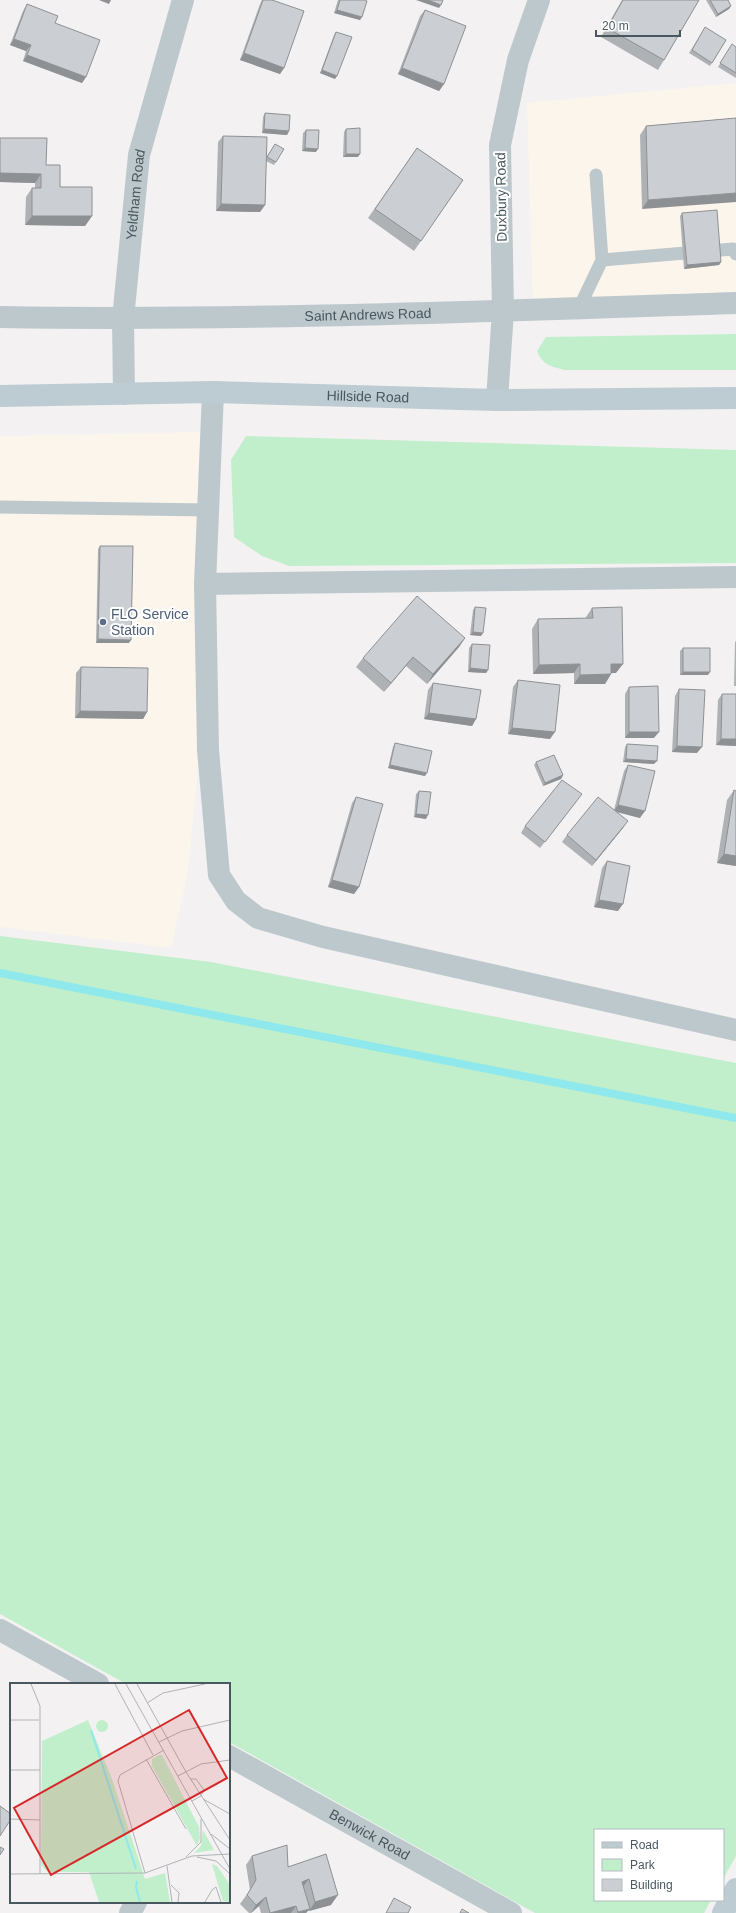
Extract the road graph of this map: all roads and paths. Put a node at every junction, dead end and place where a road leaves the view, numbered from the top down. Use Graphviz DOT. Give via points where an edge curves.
graph roads {
  1 [pos="183,0"];
  2 [pos="539,0"];
  3 [pos="596,175"];
  4 [pos="736,254"];
  5 [pos="602,260"];
  6 [pos="736,303"];
  7 [pos="579,308"];
  8 [pos="503,311"];
  9 [pos="0,317"];
  10 [pos="123,319"];
  11 [pos="213,392"];
  12 [pos="124,394"];
  13 [pos="0,396"];
  14 [pos="736,398"];
  15 [pos="497,400"];
  16 [pos="0,507"];
  17 [pos="208,510"];
  18 [pos="736,577"];
  19 [pos="205,584"];
  20 [pos="736,1030"];
  21 [pos="0,1630"];
  22 [pos="96,1683"];
  23 [pos="230,1757"];
  24 [pos="736,1889"];
  25 [pos="135,1903"];
  26 [pos="130,1913"];
  27 [pos="511,1913"];
  28 [pos="723,1913"];
  1 -- 10 [label="street, Yeldham Road" via="139,155"];
  2 -- 8 [label="street, Duxbury Road" via="518,60 500,145"];
  3 -- 5 [label="lane"];
  4 -- 5 [label="lane" via="733,249"];
  5 -- 7 [label="lane"];
  6 -- 7 [label="street, Saint Andrews Road"];
  7 -- 8 [label="street, Saint Andrews Road"];
  8 -- 10 [label="street, Saint Andrews Road"];
  8 -- 15 [label="street, Duxbury Road"];
  9 -- 10 [label="street, Saint Andrews Road"];
  10 -- 12 [label="street, Yeldham Road"];
  11 -- 12 [label="street, Hillside Road"];
  11 -- 15 [label="street, Hillside Road"];
  11 -- 17 [label="street"];
  12 -- 13 [label="street, Hillside Road"];
  14 -- 15 [label="street, Hillside Road"];
  16 -- 17 [label="lane"];
  17 -- 19 [label="street"];
  18 -- 19 [label="street"];
  19 -- 20 [label="street" via="208,750 219,875 236,901 258,918 323,937"];
  21 -- 22 [label="street"];
  23 -- 27 [label="street, Benwick Road"];
  24 -- 28 [label="street"];
  25 -- 26 [label="street"];
}
